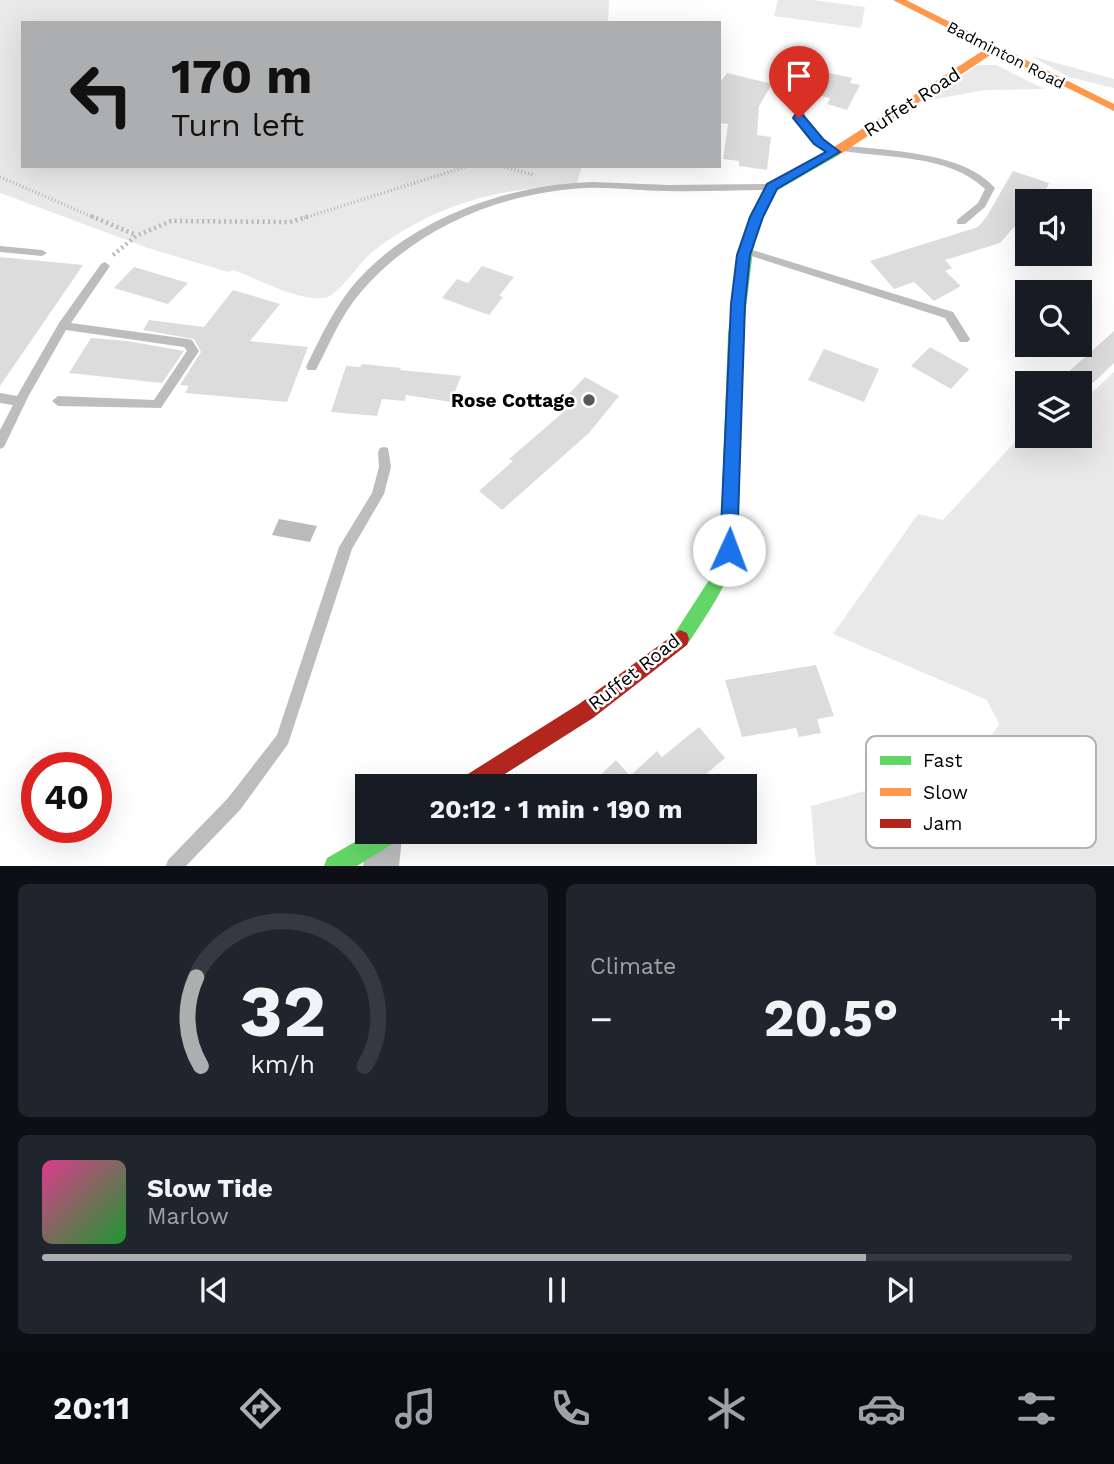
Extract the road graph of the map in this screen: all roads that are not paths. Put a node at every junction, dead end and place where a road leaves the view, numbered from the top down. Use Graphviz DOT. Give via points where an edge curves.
graph roads {
  1 [pos="898,0"];
  2 [pos="993,49"];
  3 [pos="794,99"];
  4 [pos="1114,108"];
  5 [pos="837,150"];
  6 [pos="772,187"];
  7 [pos="961,222"];
  8 [pos="0,249"];
  9 [pos="745,251"];
  10 [pos="42,253"];
  11 [pos="105,266"];
  12 [pos="63,326"];
  13 [pos="964,338"];
  14 [pos="312,367"];
  15 [pos="0,398"];
  16 [pos="19,401"];
  17 [pos="58,401"];
  18 [pos="0,444"];
  19 [pos="384,452"];
  20 [pos="486,774"];
  21 [pos="387,845"];
  22 [pos="174,866"];
  23 [pos="335,866"];
  1 -- 2 [label="street, Badminton Road"];
  2 -- 4 [label="street, Badminton Road"];
  2 -- 5 [label="street, Ruffet Road"];
  3 -- 5 [label="lane" via="807,130"];
  5 -- 6 [label="street, Ruffet Road"];
  5 -- 7 [label="lane" via="946,165 976,175 990,188 987,197"];
  6 -- 9 [label="street, Ruffet Road"];
  6 -- 14 [label="lane" via="576,186 450,217 415,236 373,272 337,313"];
  8 -- 10 [label="lane"];
  9 -- 13 [label="lane" via="949,315"];
  9 -- 20 [label="street, Ruffet Road" via="738,304 729,550 712,593 680,639 586,711"];
  11 -- 12 [label="lane"];
  12 -- 16 [label="lane"];
  12 -- 17 [label="lane" via="188,343 193,351 157,405"];
  15 -- 16 [label="lane"];
  16 -- 18 [label="lane"];
  19 -- 22 [label="lane" via="378,494 346,547 283,739 234,804"];
  21 -- 23 [label="street"];
}
